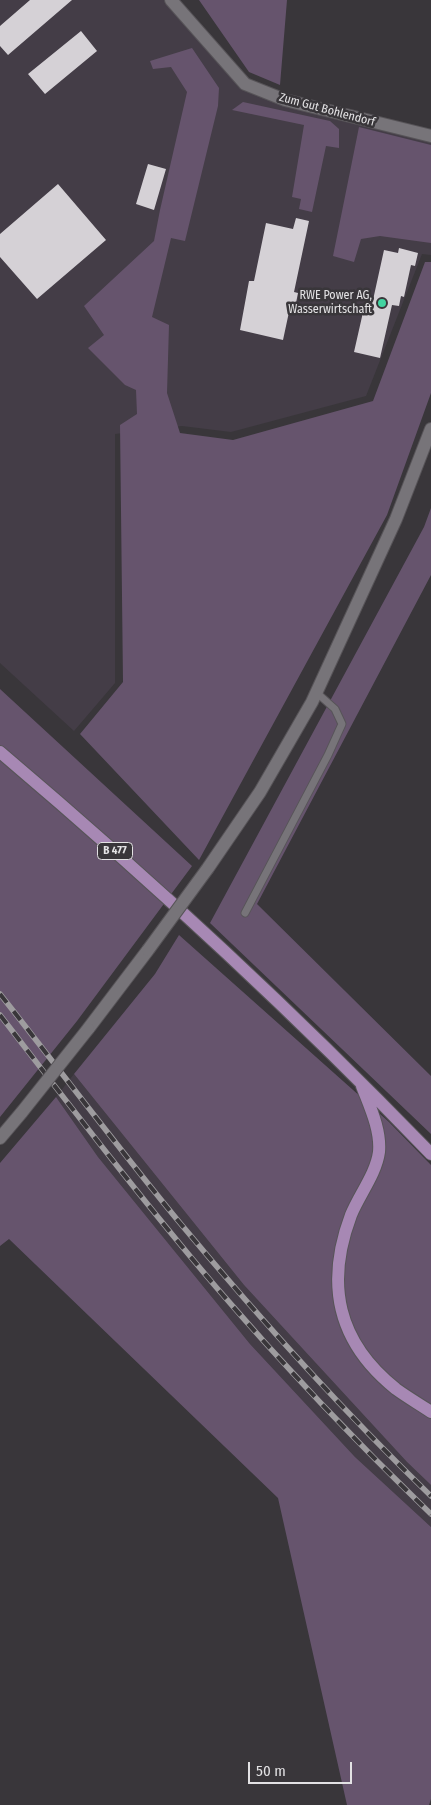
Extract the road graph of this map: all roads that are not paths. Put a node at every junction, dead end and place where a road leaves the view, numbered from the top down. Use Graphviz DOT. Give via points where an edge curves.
graph roads {
  1 [pos="171,0"];
  2 [pos="431,136"];
  3 [pos="431,429"];
  4 [pos="316,693"];
  5 [pos="0,752"];
  6 [pos="245,913"];
  7 [pos="361,1082"];
  8 [pos="0,1138"];
  9 [pos="431,1154"];
  10 [pos="431,1412"];
  1 -- 2 [label="street, Zum Gut Bohlendorf" via="246,84 285,100"];
  3 -- 4 [label="street" via="396,519"];
  4 -- 6 [label="lane" via="335,709 342,724"];
  4 -- 8 [label="street, bridge" via="260,792 208,868 88,1029"];
  5 -- 7 [label="main road, B 477" via="159,891"];
  7 -- 9 [label="main road, B 477"];
  7 -- 10 [label="main road" via="379,1135 379,1153 341,1247 337,1287 341,1311 349,1334 363,1356 397,1389"];
}
